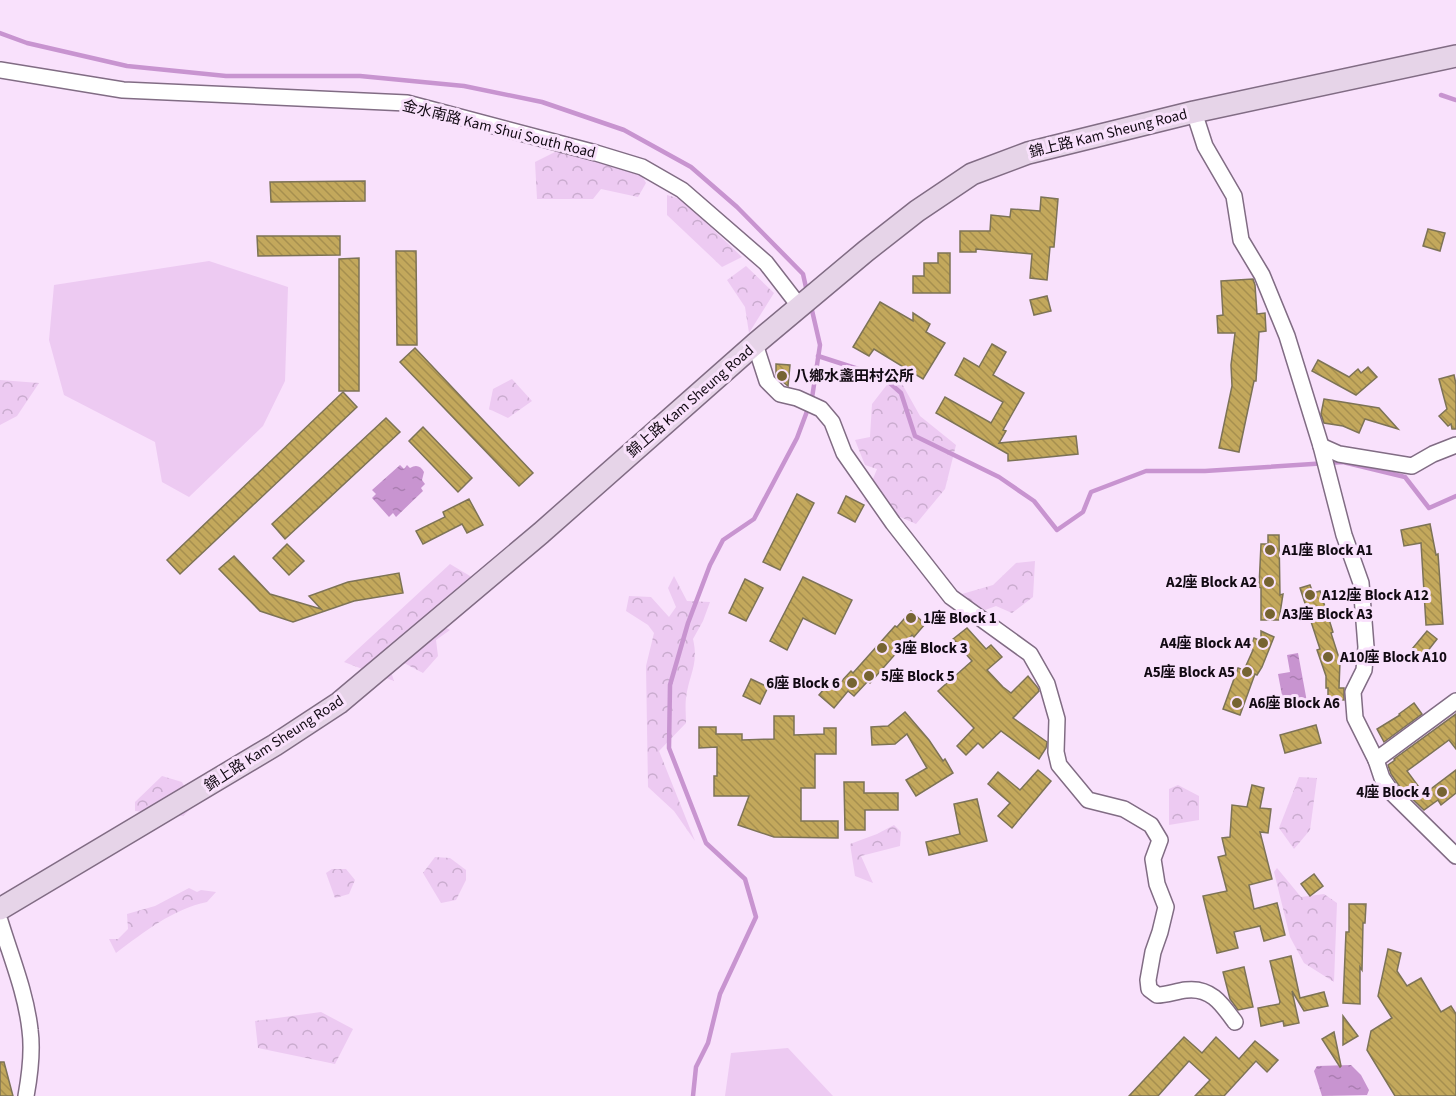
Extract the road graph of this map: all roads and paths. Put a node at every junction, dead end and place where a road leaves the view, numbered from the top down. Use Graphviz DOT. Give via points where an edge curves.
graph roads {
  1 [pos="1456,56"];
  2 [pos="0,70"];
  3 [pos="1194,112"];
  4 [pos="802,306"];
  5 [pos="755,344"];
  6 [pos="1456,445"];
  7 [pos="1323,456"];
  8 [pos="1456,701"];
  9 [pos="1376,760"];
  10 [pos="1456,856"];
  11 [pos="0,909"];
  12 [pos="0,921"];
  13 [pos="1235,1022"];
  14 [pos="26,1096"];
  1 -- 3 [label="main road, 錦上路 Kam Sheung Road"];
  2 -- 4 [label="street, 金水南路 Kam Shui South Road" via="123,90 407,103 596,153 642,167 682,190 766,263"];
  3 -- 4 [label="main road, 錦上路 Kam Sheung Road" via="1028,153 972,174 917,211"];
  3 -- 7 [label="street" via="1205,146 1234,196 1241,240 1262,275 1287,336"];
  4 -- 5 [label="main road, 錦上路 Kam Sheung Road"];
  5 -- 11 [label="main road, 錦上路 Kam Sheung Road" via="541,533 339,703 275,746"];
  5 -- 13 [label="street" via="767,381 780,394 821,409 832,422 844,453 951,597 1030,654 1047,684 1057,719 1059,765 1088,800 1124,809 1151,825 1160,840 1153,859 1166,908 1153,952 1149,990 1157,995 1204,990 1220,1000"];
  6 -- 7 [label="street" via="1412,466 1339,454"];
  7 -- 9 [label="street" via="1361,583 1366,647 1364,670 1353,692 1355,718"];
  8 -- 9 [label="street"];
  9 -- 10 [label="street" via="1392,793"];
  12 -- 14 [label="street" via="24,997 30,1032 31,1067"];
}
